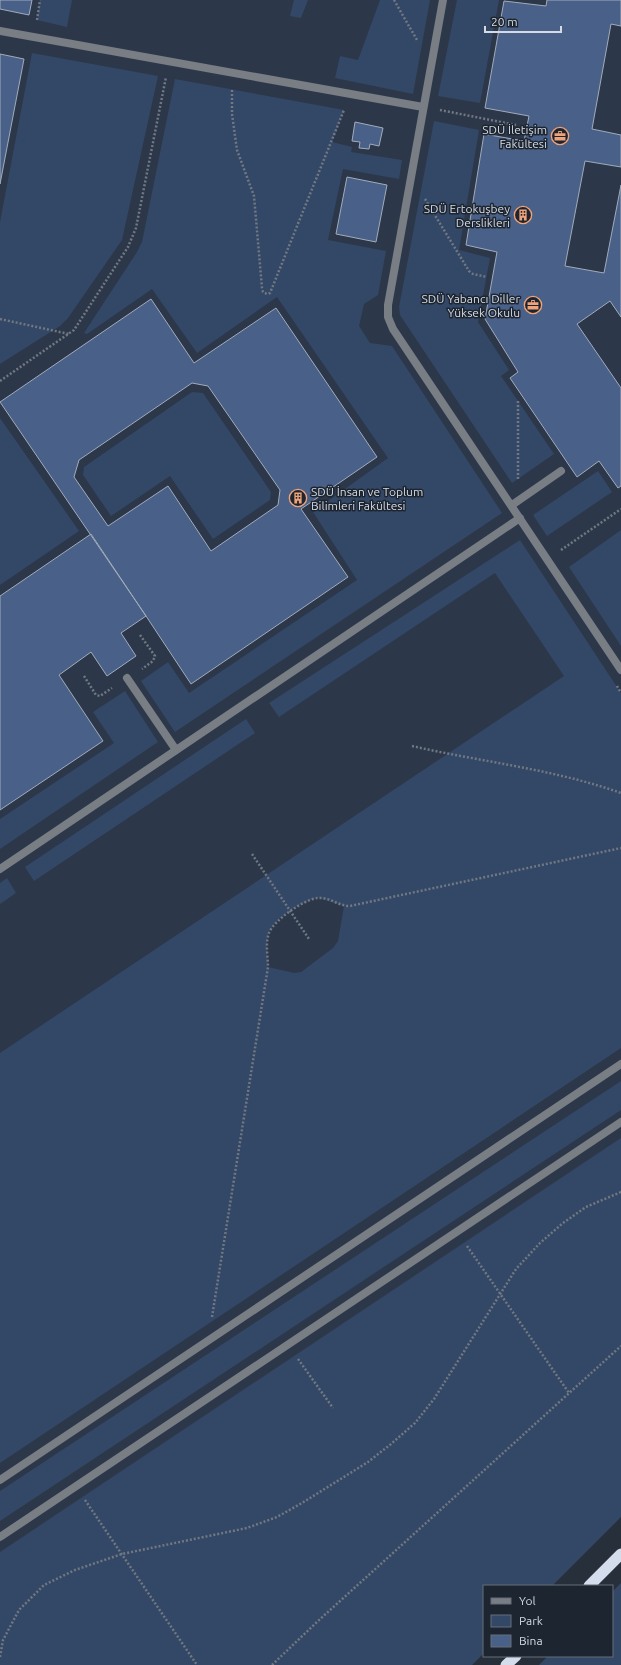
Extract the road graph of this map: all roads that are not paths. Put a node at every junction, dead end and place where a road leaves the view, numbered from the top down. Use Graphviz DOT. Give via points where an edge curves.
graph roads {
  1 [pos="443,0"];
  2 [pos="0,31"];
  3 [pos="423,107"];
  4 [pos="561,471"];
  5 [pos="515,503"];
  6 [pos="520,518"];
  7 [pos="621,670"];
  8 [pos="127,678"];
  9 [pos="176,750"];
  10 [pos="0,869"];
  11 [pos="621,1064"];
  12 [pos="621,1122"];
  13 [pos="0,1480"];
  14 [pos="0,1537"];
  15 [pos="621,1554"];
  16 [pos="590,1585"];
  17 [pos="515,1657"];
  18 [pos="506,1665"];
  1 -- 3 [label="street"];
  2 -- 3 [label="street"];
  3 -- 5 [label="street" via="388,317"];
  4 -- 5 [label="street"];
  5 -- 6 [label="street"];
  6 -- 7 [label="street"];
  6 -- 9 [label="street"];
  8 -- 9 [label="street"];
  9 -- 10 [label="street"];
  11 -- 13 [label="street"];
  12 -- 14 [label="street"];
  15 -- 16 [label="highway"];
  17 -- 18 [label="highway"];
}
